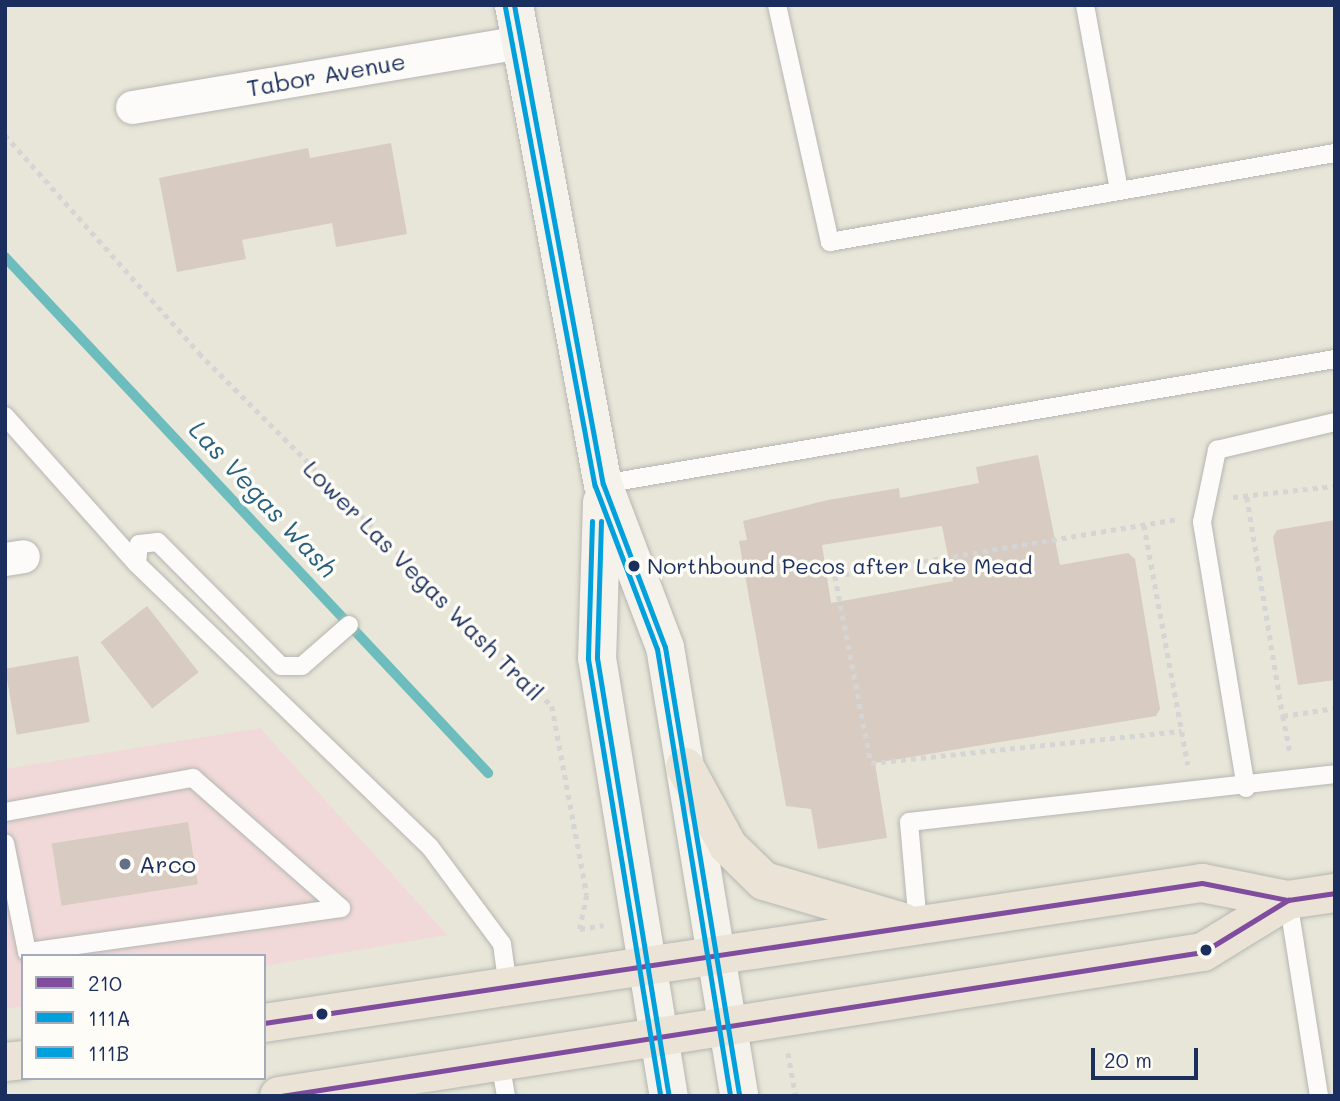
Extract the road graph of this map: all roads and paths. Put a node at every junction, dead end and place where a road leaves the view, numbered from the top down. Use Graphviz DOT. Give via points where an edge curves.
graph roads {
  1 [pos="777,5"];
  2 [pos="1085,5"];
  3 [pos="517,23"];
  4 [pos="132,107"];
  5 [pos="5,135"];
  6 [pos="1335,153"];
  7 [pos="1119,191"];
  8 [pos="1335,359"];
  9 [pos="5,416"];
  10 [pos="1335,422"];
  11 [pos="603,484"];
  12 [pos="1335,486"];
  13 [pos="1204,515"];
  14 [pos="1144,525"];
  15 [pos="137,564"];
  16 [pos="349,625"];
  17 [pos="1335,708"];
  18 [pos="1283,716"];
  19 [pos="1181,731"];
  20 [pos="685,766"];
  21 [pos="1335,774"];
  22 [pos="1294,780"];
  23 [pos="1246,788"];
  24 [pos="1193,793"];
  25 [pos="5,812"];
  26 [pos="5,842"];
  27 [pos="1335,893"];
  28 [pos="1288,900"];
  29 [pos="641,920"];
  30 [pos="918,926"];
  31 [pos="106,947"];
  32 [pos="717,956"];
  33 [pos="647,966"];
  34 [pos="508,987"];
  35 [pos="779,1018"];
  36 [pos="266,1023"];
  37 [pos="728,1026"];
  38 [pos="658,1037"];
  39 [pos="503,1079"];
  40 [pos="280,1096"];
  41 [pos="669,1096"];
  42 [pos="739,1096"];
  43 [pos="796,1096"];
  44 [pos="1319,1096"];
  1 -- 7 [label="lane" via="830,242"];
  2 -- 7 [label="lane"];
  3 -- 4 [label="street, Tabor Avenue"];
  3 -- 11 [label="main road"];
  5 -- 29 [label="path, Lower Las Vegas Wash Trail" via="199,354 552,706 587,895 580,929"];
  6 -- 7 [label="lane"];
  8 -- 11 [label="lane"];
  9 -- 15 [label="lane"];
  10 -- 13 [label="lane" via="1217,450"];
  11 -- 20 [label="main road" via="665,647"];
  11 -- 29 [label="main road" via="597,659"];
  12 -- 18 [label="path" via="1247,497"];
  13 -- 14 [label="path"];
  13 -- 23 [label="lane"];
  14 -- 19 [label="path"];
  14 -- 19 [label="path" via="835,576 872,763"];
  15 -- 16 [label="lane" via="139,544 158,542 281,666 302,666"];
  15 -- 34 [label="lane" via="427,844 502,944"];
  17 -- 18 [label="path"];
  18 -- 22 [label="path"];
  19 -- 24 [label="path"];
  20 -- 30 [label="main road" via="729,846 764,881"];
  20 -- 32 [label="main road"];
  21 -- 22 [label="lane"];
  22 -- 23 [label="lane"];
  23 -- 24 [label="lane"];
  24 -- 30 [label="lane" via="909,822"];
  25 -- 31 [label="lane" via="193,778 341,908"];
  26 -- 31 [label="lane" via="27,952"];
  27 -- 28 [label="main road"];
  28 -- 30 [label="main road" via="1202,883"];
  28 -- 35 [label="main road" via="1203,952"];
  28 -- 44 [label="lane"];
  29 -- 33 [label="main road"];
  30 -- 32 [label="main road"];
  32 -- 33 [label="main road"];
  32 -- 37 [label="main road"];
  33 -- 34 [label="main road"];
  33 -- 38 [label="main road"];
  34 -- 36 [label="main road"];
  35 -- 37 [label="main road"];
  35 -- 43 [label="path"];
  37 -- 38 [label="main road"];
  37 -- 42 [label="main road"];
  38 -- 39 [label="main road"];
  38 -- 41 [label="main road"];
  39 -- 40 [label="main road"];
}
